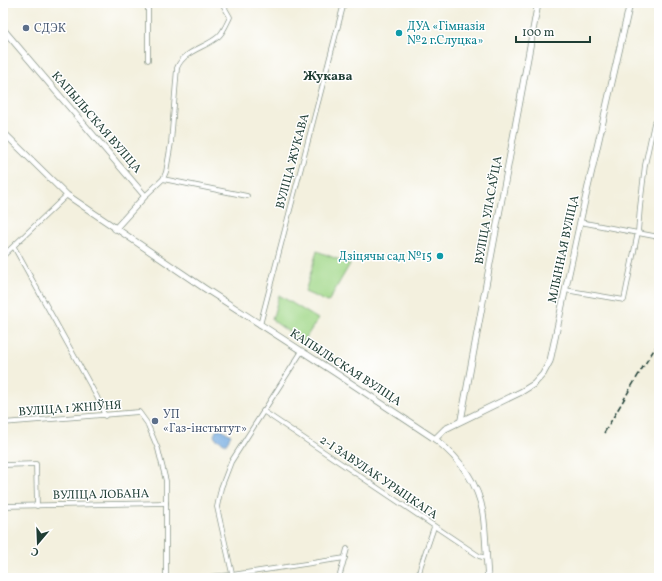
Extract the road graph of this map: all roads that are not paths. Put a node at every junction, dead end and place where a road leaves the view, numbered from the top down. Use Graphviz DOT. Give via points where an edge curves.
graph roads {
  1 [pos="148,3"];
  2 [pos="222,3"];
  3 [pos="344,3"];
  4 [pos="538,3"];
  5 [pos="630,3"];
  6 [pos="655,3"];
  7 [pos="659,4"];
  8 [pos="3,29"];
  9 [pos="148,60"];
  10 [pos="654,123"];
  11 [pos="3,132"];
  12 [pos="163,179"];
  13 [pos="67,195"];
  14 [pos="145,196"];
  15 [pos="247,196"];
  16 [pos="580,222"];
  17 [pos="115,229"];
  18 [pos="638,232"];
  19 [pos="659,237"];
  20 [pos="14,247"];
  21 [pos="4,254"];
  22 [pos="566,290"];
  23 [pos="260,325"];
  24 [pos="302,351"];
  25 [pos="263,411"];
  26 [pos="105,416"];
  27 [pos="461,420"];
  28 [pos="3,423"];
  29 [pos="436,439"];
  30 [pos="3,465"];
  31 [pos="166,503"];
  32 [pos="3,506"];
  33 [pos="36,506"];
  34 [pos="434,526"];
  35 [pos="348,549"];
  36 [pos="345,558"];
  37 [pos="486,558"];
  38 [pos="232,577"];
  39 [pos="166,578"];
  40 [pos="194,578"];
  41 [pos="339,578"];
  42 [pos="418,578"];
  43 [pos="488,578"];
  1 -- 9 [label="street"];
  2 -- 12 [label="street" via="230,17 222,32 182,59 177,68 171,143"];
  3 -- 23 [label="street, ВУЛІЦА ЖУКАВА"];
  4 -- 27 [label="main road, ВУЛІЦА УЛАСАЎЦА"];
  5 -- 16 [label="main road, МЛЫННАЯ ВУЛІЦА"];
  6 -- 7 [label="street"];
  8 -- 14 [label="main road, КАПЫЛЬСКАЯ ВУЛІЦА"];
  10 -- 18 [label="street" via="645,165"];
  11 -- 13 [label="main road, КАПЫЛЬСКАЯ ВУЛІЦА"];
  12 -- 14 [label="street"];
  12 -- 15 [label="street"];
  13 -- 17 [label="main road, КАПЫЛЬСКАЯ ВУЛІЦА"];
  13 -- 20 [label="street"];
  14 -- 17 [label="main road"];
  16 -- 18 [label="street"];
  16 -- 22 [label="main road, МЛЫННАЯ ВУЛІЦА"];
  17 -- 23 [label="main road, КАПЫЛЬСКАЯ ВУЛІЦА"];
  18 -- 19 [label="street"];
  18 -- 22 [label="street" via="624,300"];
  20 -- 21 [label="street"];
  20 -- 26 [label="street"];
  22 -- 27 [label="main road, МЛЫННАЯ ВУЛІЦА" via="550,361 543,374 534,384 521,392"];
  23 -- 24 [label="main road, КАПЫЛЬСКАЯ ВУЛІЦА"];
  24 -- 25 [label="street"];
  24 -- 29 [label="main road, КАПЫЛЬСКАЯ ВУЛІЦА"];
  25 -- 34 [label="street, 2-І ЗАВУЛАК УРЫЦКАГА"];
  25 -- 38 [label="street" via="231,462 218,501"];
  26 -- 28 [label="street, ВУЛІЦА 1 ЖНІЎНЯ"];
  26 -- 31 [label="street, ВУЛІЦА 1 ЖНІЎНЯ" via="139,412 147,423 158,449 166,481"];
  27 -- 29 [label="main road, МЛЫННАЯ ВУЛІЦА" via="445,429"];
  29 -- 37 [label="main road, КАПЫЛЬСКАЯ ВУЛІЦА" via="463,466 475,490 482,513"];
  30 -- 33 [label="street, ВУЛІЦА ЛОБАНА" via="36,464"];
  31 -- 33 [label="street, ВУЛІЦА ЛОБАНА"];
  31 -- 39 [label="street"];
  32 -- 33 [label="street, ВУЛІЦА ЛОБАНА"];
  34 -- 37 [label="street, 2-І ЗАВУЛАК УРЫЦКАГА"];
  34 -- 42 [label="street"];
  35 -- 36 [label="street"];
  36 -- 38 [label="street"];
  36 -- 41 [label="street"];
  37 -- 43 [label="main road, КАПЫЛЬСКАЯ ВУЛІЦА"];
  38 -- 40 [label="street"];
}
